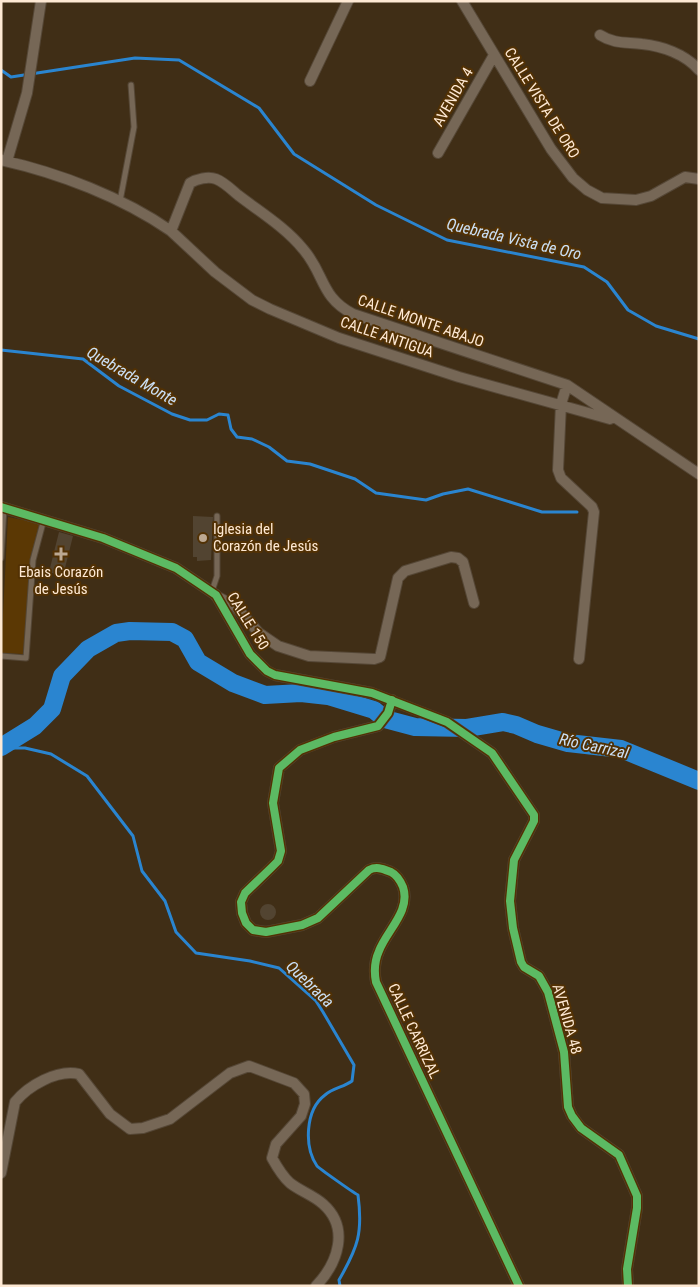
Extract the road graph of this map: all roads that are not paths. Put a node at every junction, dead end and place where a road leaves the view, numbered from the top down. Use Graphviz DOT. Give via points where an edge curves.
graph roads {
  1 [pos="41,1"];
  2 [pos="348,1"];
  3 [pos="462,1"];
  4 [pos="600,35"];
  5 [pos="494,55"];
  6 [pos="699,70"];
  7 [pos="310,81"];
  8 [pos="131,85"];
  9 [pos="438,153"];
  10 [pos="4,160"];
  11 [pos="699,179"];
  12 [pos="120,202"];
  13 [pos="171,231"];
  14 [pos="567,385"];
  15 [pos="561,404"];
  16 [pos="618,421"];
  17 [pos="699,474"];
  18 [pos="3,507"];
  19 [pos="217,516"];
  20 [pos="44,518"];
  21 [pos="1,558"];
  22 [pos="214,593"];
  23 [pos="474,603"];
  24 [pos="1,656"];
  25 [pos="579,659"];
  26 [pos="392,700"];
  27 [pos="1,1173"];
  28 [pos="316,1286"];
  29 [pos="519,1286"];
  30 [pos="628,1286"];
  1 -- 10 [label="street" via="20,123"];
  2 -- 7 [label="street"];
  3 -- 5 [label="street, CALLE VISTA DE ORO"];
  4 -- 6 [label="street" via="611,43 658,46 678,54"];
  5 -- 9 [label="street, AVENIDA 4"];
  5 -- 11 [label="street, CALLE VISTA DE ORO" via="551,149 573,178 587,190 602,198 636,200 651,196 685,177"];
  8 -- 12 [label="lane" via="134,127"];
  10 -- 12 [label="street"];
  12 -- 13 [label="street"];
  13 -- 14 [label="street, CALLE MONTE ABAJO" via="190,183 217,179 304,249 332,301 342,308"];
  13 -- 15 [label="street, CALLE ANTIGUA" via="216,272 252,300 270,309 339,338 450,374"];
  14 -- 15 [label="street"];
  14 -- 16 [label="street, CALLE MONTE ABAJO"];
  15 -- 16 [label="street, CALLE ANTIGUA"];
  15 -- 25 [label="street" via="558,470 561,478 594,512"];
  16 -- 17 [label="street, CALLE MONTE ABAJO"];
  18 -- 20 [label="street, CALLE 150"];
  18 -- 21 [label="lane"];
  19 -- 22 [label="lane"];
  20 -- 22 [label="street, CALLE 150" via="176,568"];
  20 -- 24 [label="lane" via="34,560 26,658"];
  22 -- 23 [label="street" via="235,606 259,633 278,646 309,656 374,659 380,657 398,578 405,572 451,557 458,558"];
  22 -- 26 [label="street, CALLE 150" via="250,654 267,671 372,692"];
  26 -- 29 [label="street, CALLE CARRIZAL" via="385,720 378,726 300,750 278,768 274,803 281,851 278,861 244,893 242,913 253,930 282,930 318,918 369,870 384,869 396,874 405,901 379,951 374,974 376,982"];
  26 -- 30 [label="street, AVENIDA 48" via="447,722 492,753 534,815 514,860 510,900 513,928 521,962 539,976 548,992 564,1052 568,1107 572,1116 581,1128 620,1155 637,1196 638,1208 627,1269"];
  27 -- 28 [label="street" via="15,1102 33,1086 66,1072 79,1074 110,1114 130,1128 143,1128 170,1120 230,1073 249,1066 276,1075 294,1082 304,1094 305,1104 301,1116 276,1144 272,1158 280,1173 292,1184 325,1205 335,1223 340,1242 332,1266"];
}
